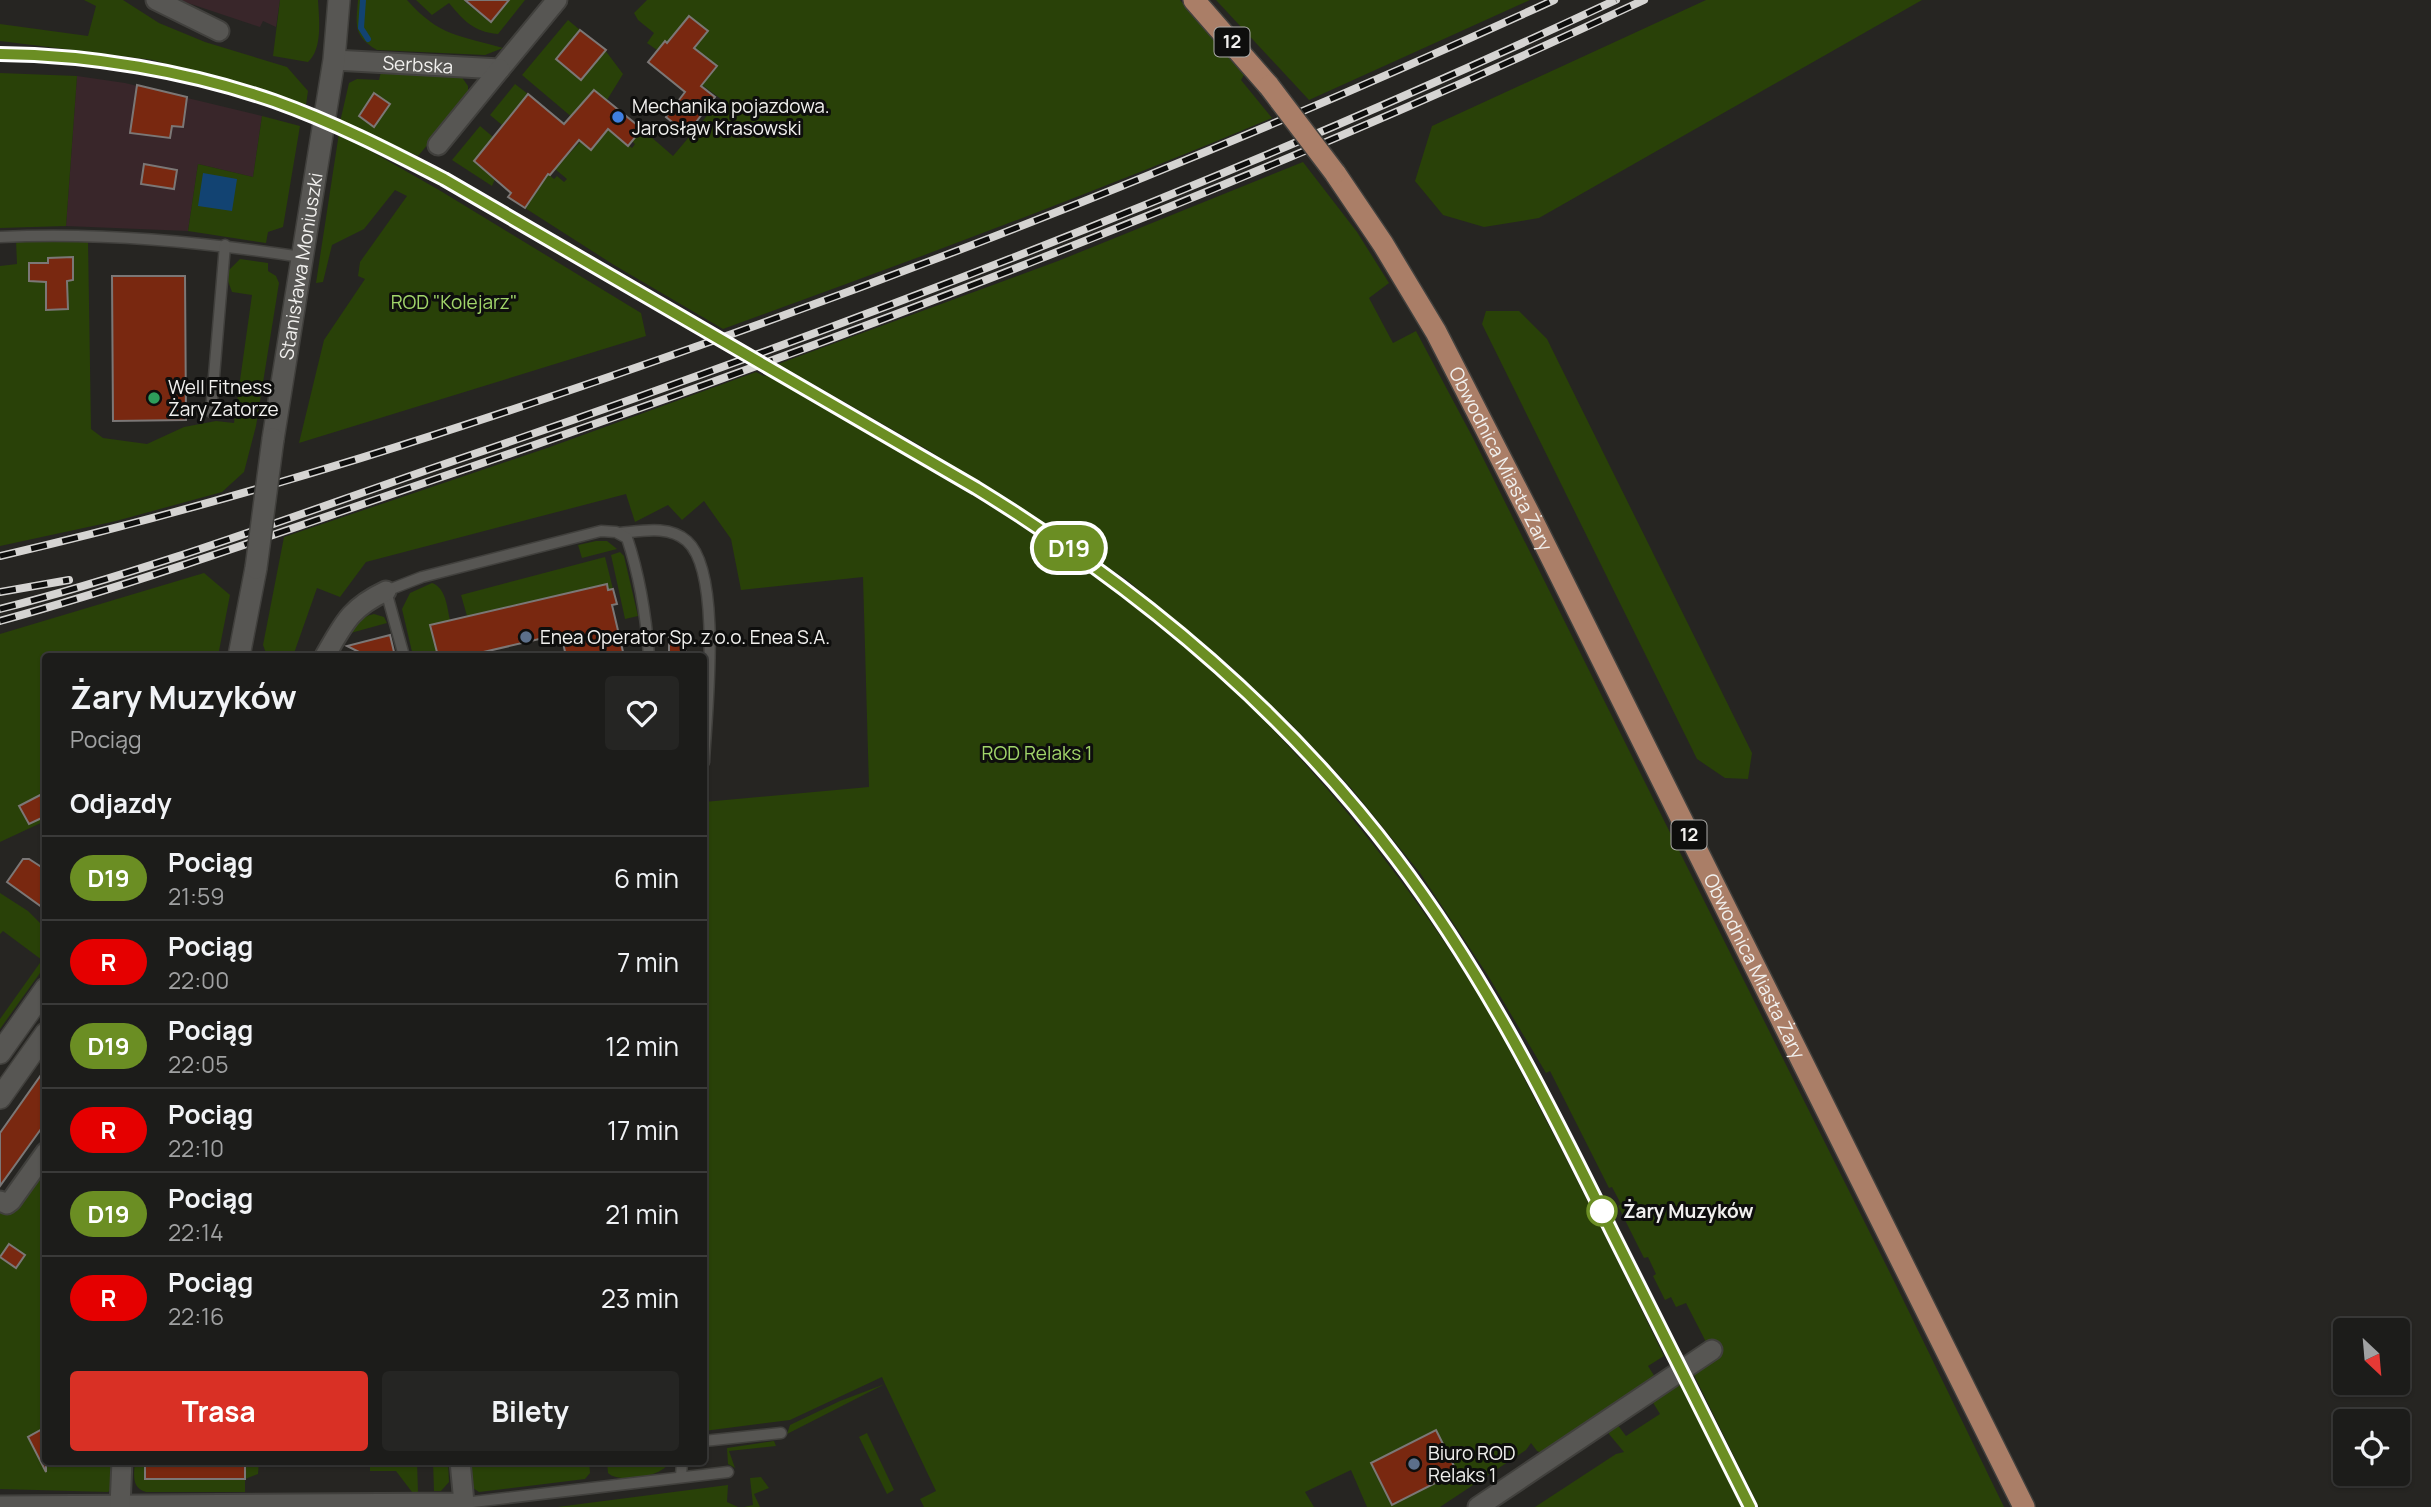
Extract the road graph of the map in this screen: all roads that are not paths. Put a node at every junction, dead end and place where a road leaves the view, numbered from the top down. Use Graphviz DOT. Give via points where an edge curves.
graph roads {
  1 [pos="156,0"];
  2 [pos="339,0"];
  3 [pos="557,0"];
  4 [pos="1194,0"];
  5 [pos="219,31"];
  6 [pos="334,60"];
  7 [pos="500,69"];
  8 [pos="438,145"];
  9 [pos="0,237"];
  10 [pos="225,245"];
  11 [pos="302,257"];
  12 [pos="211,412"];
  13 [pos="620,533"];
  14 [pos="386,591"];
  15 [pos="240,653"];
  16 [pos="327,653"];
  17 [pos="403,653"];
  18 [pos="649,653"];
  19 [pos="707,693"];
  20 [pos="42,994"];
  21 [pos="42,1039"];
  22 [pos="0,1052"];
  23 [pos="0,1098"];
  24 [pos="42,1158"];
  25 [pos="0,1202"];
  26 [pos="1712,1350"];
  27 [pos="781,1433"];
  28 [pos="707,1441"];
  29 [pos="122,1465"];
  30 [pos="460,1465"];
  31 [pos="681,1465"];
  32 [pos="728,1472"];
  33 [pos="681,1477"];
  34 [pos="464,1503"];
  35 [pos="0,1506"];
  36 [pos="120,1506"];
  37 [pos="1478,1507"];
  38 [pos="2024,1507"];
  1 -- 5 [label="street"];
  2 -- 6 [label="street, Stanisława Moniuszki"];
  3 -- 7 [label="street"];
  4 -- 38 [label="main road, Obwodnica Miasta Żary / 12, bridge" via="1269,86 1335,173 1436,332"];
  6 -- 7 [label="street, Serbska"];
  6 -- 11 [label="street, Stanisława Moniuszki"];
  7 -- 8 [label="street"];
  9 -- 10 [label="lane" via="78,234"];
  10 -- 11 [label="lane"];
  10 -- 12 [label="lane"];
  11 -- 15 [label="street, Stanisława Moniuszki, bridge"];
  13 -- 14 [label="lane" via="601,531 556,542"];
  13 -- 18 [label="lane" via="627,538 636,565"];
  13 -- 19 [label="lane" via="652,530 679,536 692,546 708,589"];
  14 -- 16 [label="street" via="348,616"];
  14 -- 17 [label="lane"];
  20 -- 22 [label="street"];
  21 -- 23 [label="street"];
  24 -- 25 [label="street" via="11,1201"];
  26 -- 37 [label="street"];
  27 -- 28 [label="lane"];
  29 -- 36 [label="street"];
  30 -- 34 [label="street"];
  31 -- 33 [label="lane"];
  32 -- 33 [label="lane"];
  33 -- 34 [label="lane"];
  34 -- 36 [label="street"];
  35 -- 36 [label="street"];
}
